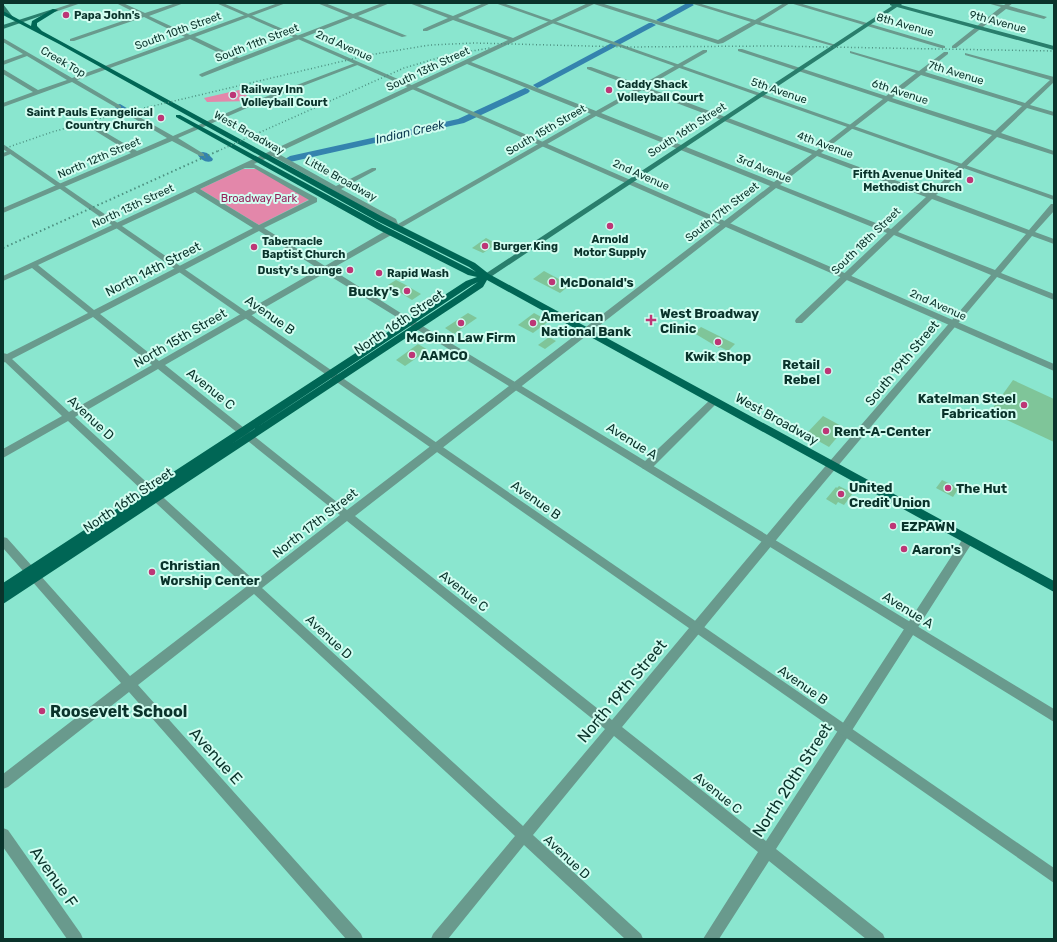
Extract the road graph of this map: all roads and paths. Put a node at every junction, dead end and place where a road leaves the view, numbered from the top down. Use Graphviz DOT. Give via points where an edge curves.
graph roads {
  1 [pos="78,3"];
  2 [pos="119,3"];
  3 [pos="181,3"];
  4 [pos="219,3"];
  5 [pos="284,3"];
  6 [pos="320,3"];
  7 [pos="386,3"];
  8 [pos="412,3"];
  9 [pos="488,3"];
  10 [pos="495,3"];
  11 [pos="498,3"];
  12 [pos="592,3"];
  13 [pos="596,3"];
  14 [pos="694,3"];
  15 [pos="788,3"];
  16 [pos="792,3"];
  17 [pos="890,3"];
  18 [pos="990,3"];
  19 [pos="1010,3"];
  20 [pos="898,4"];
  21 [pos="3,6"];
  22 [pos="1005,7"];
  23 [pos="55,10"];
  24 [pos="3,13"];
  25 [pos="144,15"];
  26 [pos="248,16"];
  27 [pos="353,16"];
  28 [pos="10,17"];
  29 [pos="1044,17"];
  30 [pos="455,19"];
  31 [pos="3,20"];
  32 [pos="19,22"];
  33 [pos="552,22"];
  34 [pos="755,22"];
  35 [pos="11,24"];
  36 [pos="867,25"];
  37 [pos="3,27"];
  38 [pos="979,27"];
  39 [pos="22,30"];
  40 [pos="425,30"];
  41 [pos="39,31"];
  42 [pos="33,36"];
  43 [pos="404,36"];
  44 [pos="190,37"];
  45 [pos="298,38"];
  46 [pos="3,40"];
  47 [pos="72,40"];
  48 [pos="513,40"];
  49 [pos="834,46"];
  50 [pos="954,47"];
  51 [pos="1054,48"];
  52 [pos="740,50"];
  53 [pos="944,50"];
  54 [pos="705,51"];
  55 [pos="852,52"];
  56 [pos="28,54"];
  57 [pos="967,54"];
  58 [pos="73,57"];
  59 [pos="238,60"];
  60 [pos="80,61"];
  61 [pos="467,62"];
  62 [pos="3,63"];
  63 [pos="358,64"];
  64 [pos="679,66"];
  65 [pos="589,68"];
  66 [pos="799,69"];
  67 [pos="3,72"];
  68 [pos="920,72"];
  69 [pos="202,74"];
  70 [pos="1054,79"];
  71 [pos="72,80"];
  72 [pos="413,88"];
  73 [pos="641,88"];
  74 [pos="37,92"];
  75 [pos="760,95"];
  76 [pos="887,98"];
  77 [pos="3,105"];
  78 [pos="1025,105"];
  79 [pos="119,107"];
  80 [pos="596,114"];
  81 [pos="1054,114"];
  82 [pos="132,115"];
  83 [pos="724,119"];
  84 [pos="91,126"];
  85 [pos="851,127"];
  86 [pos="995,134"];
  87 [pos="173,138"];
  88 [pos="543,144"];
  89 [pos="3,146"];
  90 [pos="680,148"];
  91 [pos="11,152"];
  92 [pos="272,153"];
  93 [pos="816,153"];
  94 [pos="1054,153"];
  95 [pos="136,154"];
  96 [pos="3,155"];
  97 [pos="202,155"];
  98 [pos="962,165"];
  99 [pos="235,166"];
  100 [pos="244,166"];
  101 [pos="374,168"];
  102 [pos="628,182"];
  103 [pos="775,185"];
  104 [pos="60,186"];
  105 [pos="195,189"];
  106 [pos="335,189"];
  107 [pos="930,196"];
  108 [pos="1054,198"];
  109 [pos="1054,206"];
  110 [pos="3,211"];
  111 [pos="725,224"];
  112 [pos="117,226"];
  113 [pos="259,228"];
  114 [pos="393,230"];
  115 [pos="892,232"];
  116 [pos="1030,233"];
  117 [pos="1054,242"];
  118 [pos="33,265"];
  119 [pos="180,269"];
  120 [pos="325,269"];
  121 [pos="995,273"];
  122 [pos="486,276"];
  123 [pos="845,276"];
  124 [pos="3,279"];
  125 [pos="1054,297"];
  126 [pos="94,314"];
  127 [pos="246,315"];
  128 [pos="799,321"];
  129 [pos="953,323"];
  130 [pos="414,324"];
  131 [pos="587,331"];
  132 [pos="4,358"];
  133 [pos="158,365"];
  134 [pos="1054,368"];
  135 [pos="334,377"];
  136 [pos="516,386"];
  137 [pos="714,400"];
  138 [pos="68,416"];
  139 [pos="246,435"];
  140 [pos="436,447"];
  141 [pos="3,454"];
  142 [pos="832,465"];
  143 [pos="647,466"];
  144 [pos="154,495"];
  145 [pos="347,516"];
  146 [pos="968,540"];
  147 [pos="769,541"];
  148 [pos="3,542"];
  149 [pos="33,575"];
  150 [pos="254,587"];
  151 [pos="1054,587"];
  152 [pos="3,589"];
  153 [pos="3,599"];
  154 [pos="697,628"];
  155 [pos="911,629"];
  156 [pos="129,684"];
  157 [pos="1054,716"];
  158 [pos="614,728"];
  159 [pos="844,730"];
  160 [pos="3,782"];
  161 [pos="3,835"];
  162 [pos="524,836"];
  163 [pos="766,850"];
  164 [pos="1054,876"];
  165 [pos="76,939"];
  166 [pos="356,939"];
  167 [pos="438,939"];
  168 [pos="636,939"];
  169 [pos="710,939"];
  170 [pos="878,939"];
  1 -- 23 [label="street"];
  2 -- 25 [label="street"];
  3 -- 25 [label="street"];
  4 -- 26 [label="street, 2nd Avenue"];
  5 -- 26 [label="street, South 10th Street"];
  6 -- 27 [label="street"];
  7 -- 27 [label="street, South 11th Street"];
  8 -- 30 [label="street"];
  9 -- 30 [label="street"];
  10 -- 30 [label="street"];
  11 -- 33 [label="street, 5th Avenue"];
  12 -- 33 [label="street, South 13th Street"];
  13 -- 34 [label="street" via="718,42"];
  14 -- 34 [label="street"];
  15 -- 34 [label="street"];
  16 -- 36 [label="street, 8th Avenue"];
  17 -- 20 [label="main road, 9th Avenue"];
  18 -- 22 [label="street"];
  19 -- 22 [label="street"];
  20 -- 36 [label="main road, South 16th Street"];
  20 -- 38 [label="main road, 9th Avenue"];
  21 -- 28 [label="main road, West Broadway"];
  22 -- 29 [label="street"];
  22 -- 38 [label="street"];
  23 -- 32 [label="main road"];
  23 -- 41 [label="main road" via="34,22"];
  24 -- 28 [label="main road"];
  25 -- 44 [label="street"];
  25 -- 47 [label="street"];
  26 -- 44 [label="street, South 10th Street"];
  26 -- 45 [label="street, 2nd Avenue"];
  27 -- 43 [label="street"];
  27 -- 45 [label="street, South 11th Street"];
  28 -- 32 [label="main road, West Broadway"];
  30 -- 40 [label="street"];
  30 -- 48 [label="street"];
  31 -- 35 [label="main road"];
  32 -- 35 [label="main road"];
  32 -- 41 [label="main road, West Broadway"];
  33 -- 48 [label="street, South 13th Street"];
  33 -- 64 [label="street, 5th Avenue"];
  34 -- 49 [label="street"];
  35 -- 37 [label="main road"];
  35 -- 39 [label="main road"];
  36 -- 49 [label="main road, South 16th Street"];
  36 -- 53 [label="street, 8th Avenue"];
  38 -- 50 [label="street"];
  38 -- 51 [label="main road, 9th Avenue"];
  41 -- 114 [label="main road, West Broadway" via="300,175"];
  42 -- 58 [label="main road"];
  44 -- 59 [label="street"];
  44 -- 71 [label="street, South 10th Street"];
  45 -- 59 [label="street, South 11th Street"];
  45 -- 63 [label="street, 2nd Avenue"];
  46 -- 56 [label="street, Creek Top"];
  48 -- 61 [label="street, South 13th Street"];
  49 -- 66 [label="main road, South 16th Street"];
  52 -- 66 [label="street, 6th Avenue"];
  53 -- 68 [label="street, South 17th Street"];
  54 -- 64 [label="street, South 15th Street"];
  55 -- 68 [label="street, 7th Avenue"];
  56 -- 62 [label="street"];
  56 -- 71 [label="street, Creek Top"];
  57 -- 70 [label="street"];
  59 -- 69 [label="street, South 11th Street"];
  60 -- 114 [label="main road, West Broadway" via="292,179"];
  61 -- 72 [label="street, South 13th Street"];
  61 -- 80 [label="street, 3rd Avenue"];
  63 -- 72 [label="street, 2nd Avenue"];
  63 -- 87 [label="street, North 12th Street"];
  64 -- 73 [label="street, South 15th Street"];
  64 -- 75 [label="street, 5th Avenue"];
  65 -- 73 [label="street, 4th Avenue"];
  66 -- 75 [label="main road, South 16th Street"];
  66 -- 76 [label="street, 6th Avenue"];
  67 -- 74 [label="street"];
  68 -- 76 [label="street, South 17th Street"];
  68 -- 78 [label="street, 7th Avenue"];
  70 -- 78 [label="street, South 18th Street"];
  71 -- 74 [label="street, South 10th Street"];
  71 -- 79 [label="street, Creek Top"];
  72 -- 88 [label="street, 2nd Avenue"];
  72 -- 92 [label="street, South 13th Street"];
  73 -- 80 [label="street, South 15th Street"];
  73 -- 83 [label="street, 4th Avenue"];
  74 -- 77 [label="street, South 10th Street"];
  75 -- 83 [label="main road, South 16th Street"];
  75 -- 85 [label="street, 5th Avenue"];
  76 -- 85 [label="street, South 17th Street"];
  76 -- 86 [label="street, 6th Avenue"];
  78 -- 81 [label="street, 7th Avenue"];
  78 -- 86 [label="street, South 18th Street"];
  80 -- 88 [label="street, South 15th Street"];
  80 -- 90 [label="street, 3rd Avenue"];
  82 -- 87 [label="street"];
  83 -- 90 [label="main road, South 16th Street"];
  83 -- 93 [label="street, 4th Avenue"];
  84 -- 95 [label="street"];
  85 -- 93 [label="street, South 17th Street"];
  85 -- 98 [label="street, 5th Avenue"];
  86 -- 94 [label="street, 6th Avenue"];
  86 -- 98 [label="street, South 18th Street"];
  87 -- 95 [label="street, North 12th Street"];
  87 -- 97 [label="street"];
  88 -- 102 [label="street, 2nd Avenue"];
  88 -- 114 [label="street, South 15th Street"];
  89 -- 91 [label="street, Avenue B"];
  90 -- 102 [label="main road, South 16th Street"];
  90 -- 103 [label="street, 3rd Avenue"];
  91 -- 96 [label="street"];
  91 -- 104 [label="street, Avenue B"];
  92 -- 100 [label="street, North 13th Street"];
  92 -- 106 [label="street, Little Broadway"];
  93 -- 103 [label="street, South 17th Street"];
  93 -- 107 [label="street, 4th Avenue"];
  95 -- 104 [label="street, North 12th Street"];
  98 -- 107 [label="street, South 18th Street"];
  98 -- 108 [label="street, 5th Avenue"];
  99 -- 100 [label="street"];
  100 -- 105 [label="street, North 13th Street"];
  100 -- 113 [label="street, North 14th Street" via="255,166 314,200"];
  101 -- 106 [label="street"];
  102 -- 111 [label="street, 2nd Avenue"];
  102 -- 122 [label="main road, South 16th Street"];
  103 -- 111 [label="street, South 17th Street"];
  103 -- 115 [label="street, 3rd Avenue"];
  104 -- 110 [label="street, North 12th Street"];
  104 -- 112 [label="street, Avenue B"];
  105 -- 112 [label="street, North 13th Street"];
  105 -- 113 [label="street, Avenue A"];
  106 -- 114 [label="street, Little Broadway" via="393,221"];
  107 -- 115 [label="street, South 18th Street"];
  107 -- 116 [label="street, 4th Avenue"];
  109 -- 116 [label="street, South 19th Street"];
  111 -- 123 [label="street, 2nd Avenue"];
  111 -- 131 [label="street, South 17th Street"];
  112 -- 118 [label="street, North 13th Street"];
  112 -- 119 [label="street, Avenue B"];
  113 -- 119 [label="street, North 14th Street"];
  113 -- 120 [label="street, Avenue A"];
  114 -- 120 [label="street, North 15th Street"];
  114 -- 122 [label="main road, West Broadway" via="472,264"];
  115 -- 121 [label="street, 3rd Avenue"];
  115 -- 123 [label="street, South 18th Street"];
  116 -- 117 [label="street, 4th Avenue"];
  116 -- 121 [label="street, South 19th Street"];
  118 -- 124 [label="street, North 13th Street"];
  118 -- 126 [label="street, Avenue C"];
  119 -- 126 [label="street, North 14th Street"];
  119 -- 127 [label="street, Avenue B"];
  120 -- 127 [label="street, North 15th Street"];
  120 -- 130 [label="street, Avenue A"];
  121 -- 125 [label="street, 3rd Avenue"];
  121 -- 129 [label="street, South 19th Street"];
  122 -- 130 [label="main road, North 16th Street" via="469,283"];
  122 -- 131 [label="main road, West Broadway"];
  123 -- 128 [label="street, South 18th Street"];
  123 -- 129 [label="street, 2nd Avenue"];
  126 -- 132 [label="street, North 14th Street"];
  126 -- 133 [label="street, Avenue C"];
  127 -- 133 [label="street, North 15th Street"];
  127 -- 135 [label="street, Avenue B"];
  129 -- 134 [label="street, 2nd Avenue"];
  129 -- 142 [label="street, South 19th Street"];
  130 -- 135 [label="main road, North 16th Street"];
  130 -- 136 [label="street, Avenue A"];
  131 -- 136 [label="street, North 17th Street"];
  131 -- 137 [label="main road, West Broadway"];
  132 -- 138 [label="street, Avenue D"];
  133 -- 138 [label="street, North 15th Street"];
  133 -- 139 [label="street, Avenue C"];
  135 -- 139 [label="main road, North 16th Street"];
  135 -- 140 [label="street, Avenue B"];
  136 -- 140 [label="street, North 17th Street"];
  136 -- 143 [label="street, Avenue A"];
  137 -- 142 [label="main road, West Broadway"];
  137 -- 143 [label="street"];
  138 -- 141 [label="street, North 15th Street"];
  138 -- 144 [label="street, Avenue D"];
  139 -- 144 [label="main road, North 16th Street"];
  139 -- 145 [label="street, Avenue C"];
  140 -- 145 [label="street, North 17th Street"];
  140 -- 154 [label="street, Avenue B"];
  142 -- 146 [label="main road, West Broadway"];
  142 -- 147 [label="street, North 19th Street"];
  143 -- 147 [label="street, Avenue A"];
  144 -- 149 [label="main road, North 16th Street"];
  144 -- 150 [label="street, Avenue D"];
  145 -- 150 [label="street, North 17th Street"];
  145 -- 158 [label="street, Avenue C"];
  146 -- 151 [label="main road, West Broadway"];
  146 -- 155 [label="street, North 20th Street"];
  147 -- 154 [label="street, North 19th Street"];
  147 -- 155 [label="street, Avenue A"];
  148 -- 149 [label="street, Avenue E"];
  149 -- 152 [label="main road, North 16th Street"];
  149 -- 153 [label="main road, North 16th Street"];
  149 -- 156 [label="street, Avenue E"];
  150 -- 156 [label="street, North 17th Street"];
  150 -- 162 [label="street, Avenue D"];
  154 -- 158 [label="street, North 19th Street"];
  154 -- 159 [label="street, Avenue B"];
  155 -- 157 [label="street, Avenue A"];
  155 -- 159 [label="street, North 20th Street"];
  156 -- 160 [label="street, North 17th Street"];
  156 -- 166 [label="street, Avenue E"];
  158 -- 162 [label="street, North 19th Street"];
  158 -- 163 [label="street, Avenue C"];
  159 -- 163 [label="street, North 20th Street"];
  159 -- 164 [label="street, Avenue B"];
  161 -- 165 [label="street, Avenue F"];
  162 -- 167 [label="street, North 19th Street"];
  162 -- 168 [label="street, Avenue D"];
  163 -- 169 [label="street, North 20th Street"];
  163 -- 170 [label="street, Avenue C"];
}
